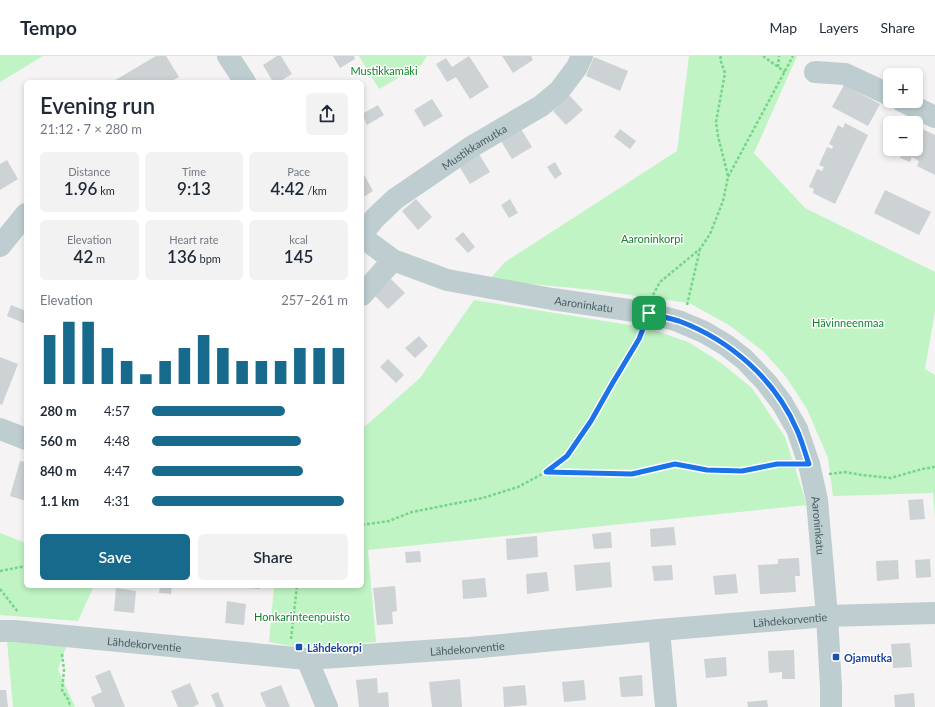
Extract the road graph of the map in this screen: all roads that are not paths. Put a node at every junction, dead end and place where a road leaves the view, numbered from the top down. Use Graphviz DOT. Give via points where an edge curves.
graph roads {
  1 [pos="228,56"];
  2 [pos="582,56"];
  3 [pos="815,72"];
  4 [pos="238,79"];
  5 [pos="883,92"];
  6 [pos="917,108"];
  7 [pos="935,116"];
  8 [pos="24,216"];
  9 [pos="364,232"];
  10 [pos="364,237"];
  11 [pos="0,246"];
  12 [pos="393,260"];
  13 [pos="364,293"];
  14 [pos="0,429"];
  15 [pos="24,438"];
  16 [pos="935,613"];
  17 [pos="827,616"];
  18 [pos="659,630"];
  19 [pos="0,631"];
  20 [pos="299,652"];
  21 [pos="327,707"];
  22 [pos="666,707"];
  23 [pos="830,707"];
  1 -- 4 [label="street"];
  2 -- 9 [label="street, Mustikkamutka" via="559,91 541,106 471,146 395,199"];
  3 -- 5 [label="street" via="845,74"];
  6 -- 7 [label="street"];
  8 -- 11 [label="street"];
  10 -- 12 [label="street, Aaroninkatu"];
  12 -- 13 [label="street"];
  12 -- 17 [label="street, Aaroninkatu" via="447,280 649,313 678,321 704,332 744,359 782,403 817,470"];
  14 -- 15 [label="street"];
  16 -- 17 [label="street, Lähdekorventie"];
  17 -- 18 [label="street, Lähdekorventie"];
  17 -- 23 [label="street"];
  18 -- 20 [label="street, Lähdekorventie" via="470,648"];
  18 -- 22 [label="street"];
  19 -- 20 [label="street, Lähdekorventie"];
  20 -- 21 [label="street"];
}
